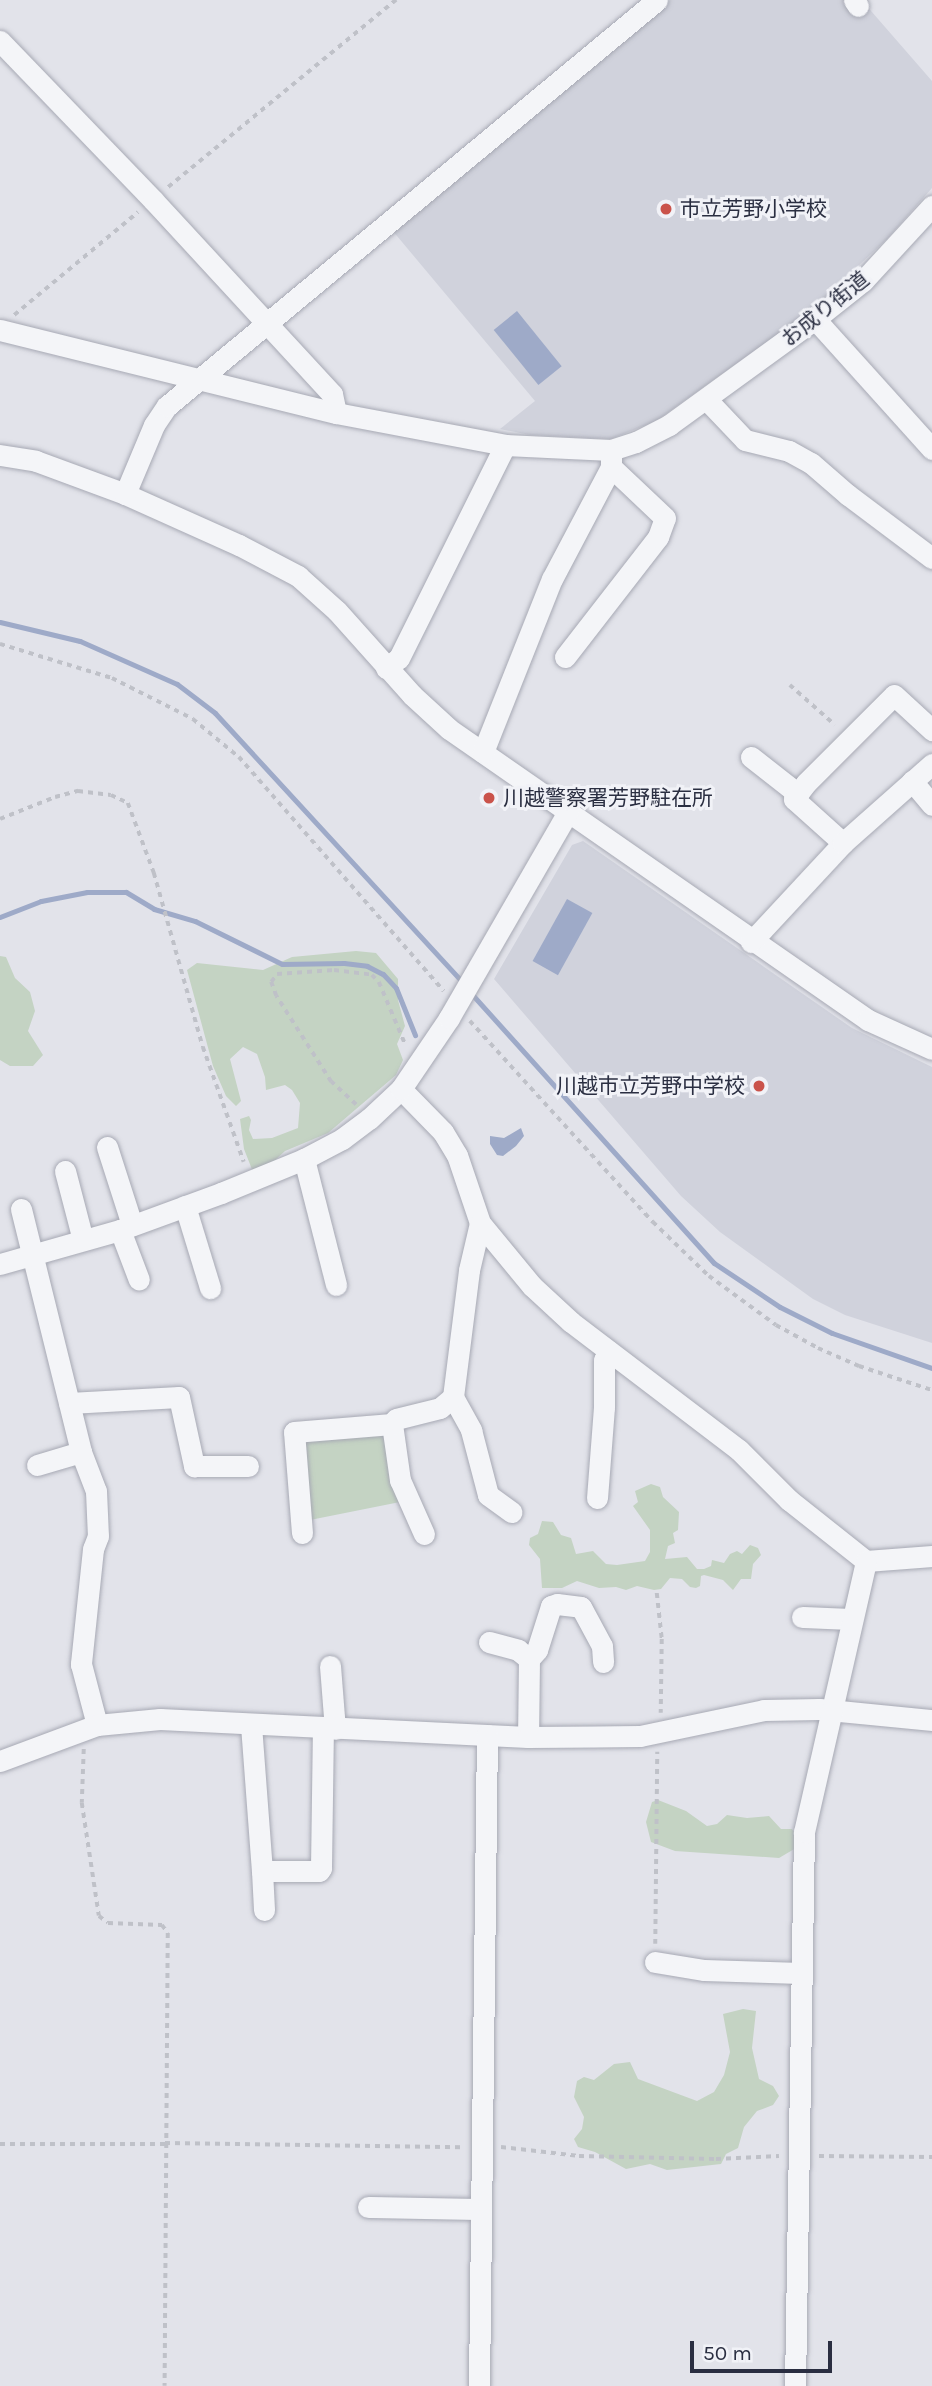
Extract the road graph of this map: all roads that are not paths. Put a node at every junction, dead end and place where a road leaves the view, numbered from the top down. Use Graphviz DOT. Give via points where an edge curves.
graph roads {
  1 [pos="657,0"];
  2 [pos="0,41"];
  3 [pos="932,206"];
  4 [pos="815,319"];
  5 [pos="267,322"];
  6 [pos="3,330"];
  7 [pos="198,379"];
  8 [pos="707,400"];
  9 [pos="337,413"];
  10 [pos="505,445"];
  11 [pos="932,449"];
  12 [pos="0,454"];
  13 [pos="611,458"];
  14 [pos="125,494"];
  15 [pos="932,558"];
  16 [pos="565,657"];
  17 [pos="386,668"];
  18 [pos="932,730"];
  19 [pos="483,752"];
  20 [pos="751,757"];
  21 [pos="932,764"];
  22 [pos="912,781"];
  23 [pos="798,794"];
  24 [pos="932,805"];
  25 [pos="568,812"];
  26 [pos="843,843"];
  27 [pos="751,942"];
  28 [pos="932,1049"];
  29 [pos="401,1089"];
  30 [pos="107,1147"];
  31 [pos="304,1158"];
  32 [pos="65,1171"];
  33 [pos="186,1206"];
  34 [pos="21,1209"];
  35 [pos="480,1223"];
  36 [pos="126,1228"];
  37 [pos="83,1240"];
  38 [pos="34,1253"];
  39 [pos="0,1264"];
  40 [pos="139,1280"];
  41 [pos="336,1285"];
  42 [pos="210,1288"];
  43 [pos="609,1351"];
  44 [pos="453,1397"];
  45 [pos="69,1403"];
  46 [pos="392,1424"];
  47 [pos="81,1452"];
  48 [pos="37,1465"];
  49 [pos="248,1466"];
  50 [pos="597,1498"];
  51 [pos="511,1512"];
  52 [pos="302,1534"];
  53 [pos="424,1534"];
  54 [pos="932,1556"];
  55 [pos="866,1561"];
  56 [pos="802,1617"];
  57 [pos="852,1619"];
  58 [pos="489,1642"];
  59 [pos="529,1659"];
  60 [pos="603,1662"];
  61 [pos="330,1666"];
  62 [pos="833,1710"];
  63 [pos="932,1720"];
  64 [pos="251,1725"];
  65 [pos="92,1727"];
  66 [pos="329,1729"];
  67 [pos="486,1735"];
  68 [pos="528,1737"];
  69 [pos="0,1761"];
  70 [pos="262,1871"];
  71 [pos="264,1910"];
  72 [pos="655,1962"];
  73 [pos="802,1973"];
  74 [pos="368,2207"];
  75 [pos="480,2209"];
  76 [pos="479,2386"];
  77 [pos="795,2386"];
  1 -- 5 [label="street"];
  2 -- 5 [label="street"];
  3 -- 4 [label="street, お成り街道" via="863,281"];
  4 -- 8 [label="street, お成り街道"];
  4 -- 11 [label="street"];
  5 -- 7 [label="street"];
  5 -- 9 [label="street" via="332,394"];
  6 -- 7 [label="street"];
  7 -- 9 [label="street"];
  7 -- 14 [label="street" via="167,406 154,425"];
  8 -- 13 [label="street, お成り街道"];
  8 -- 15 [label="street" via="745,440 789,451 811,463"];
  9 -- 10 [label="street"];
  10 -- 13 [label="street"];
  10 -- 17 [label="street" via="399,658"];
  12 -- 14 [label="street" via="36,461"];
  13 -- 16 [label="street" via="665,518 658,537"];
  13 -- 19 [label="street" via="552,579"];
  14 -- 17 [label="street" via="298,576 337,611"];
  17 -- 19 [label="street" via="449,729"];
  18 -- 23 [label="street" via="894,695"];
  19 -- 25 [label="street"];
  20 -- 23 [label="street"];
  21 -- 22 [label="street"];
  22 -- 24 [label="street"];
  22 -- 26 [label="street"];
  23 -- 26 [label="street" via="794,799"];
  25 -- 27 [label="street"];
  25 -- 29 [label="street" via="458,1004"];
  26 -- 27 [label="street"];
  27 -- 28 [label="street" via="868,1020"];
  29 -- 31 [label="street" via="342,1139"];
  29 -- 35 [label="street" via="443,1132 457,1155"];
  30 -- 36 [label="street"];
  31 -- 33 [label="street"];
  31 -- 41 [label="street"];
  32 -- 37 [label="street"];
  33 -- 36 [label="street"];
  33 -- 42 [label="street"];
  34 -- 38 [label="street"];
  35 -- 43 [label="street" via="532,1286"];
  35 -- 44 [label="street" via="469,1270"];
  36 -- 37 [label="street"];
  36 -- 40 [label="street"];
  37 -- 38 [label="street"];
  38 -- 39 [label="street"];
  38 -- 45 [label="street"];
  43 -- 50 [label="street" via="604,1360"];
  43 -- 55 [label="street" via="739,1450 789,1500"];
  44 -- 46 [label="street" via="440,1408 406,1415"];
  44 -- 51 [label="street" via="471,1430 488,1495"];
  45 -- 47 [label="street"];
  45 -- 49 [label="street" via="179,1397 194,1466"];
  46 -- 52 [label="street" via="295,1432"];
  46 -- 53 [label="street" via="400,1480"];
  47 -- 48 [label="street"];
  47 -- 65 [label="street" via="99,1513 81,1664"];
  54 -- 55 [label="street"];
  55 -- 57 [label="street"];
  56 -- 57 [label="street"];
  57 -- 62 [label="street"];
  58 -- 59 [label="street" via="517,1650"];
  59 -- 60 [label="street" via="537,1650 551,1606 557,1604 581,1607 602,1646"];
  59 -- 68 [label="street"];
  61 -- 66 [label="street"];
  62 -- 63 [label="street"];
  62 -- 68 [label="street" via="764,1710 640,1736"];
  62 -- 73 [label="street" via="804,1832"];
  64 -- 65 [label="street" via="160,1718"];
  64 -- 66 [label="street"];
  64 -- 70 [label="street"];
  65 -- 69 [label="street"];
  66 -- 67 [label="street"];
  66 -- 70 [label="street" via="321,1868"];
  67 -- 68 [label="street"];
  67 -- 75 [label="street"];
  70 -- 71 [label="street"];
  72 -- 73 [label="street" via="704,1970"];
  73 -- 77 [label="street"];
  74 -- 75 [label="street"];
  75 -- 76 [label="street"];
}
